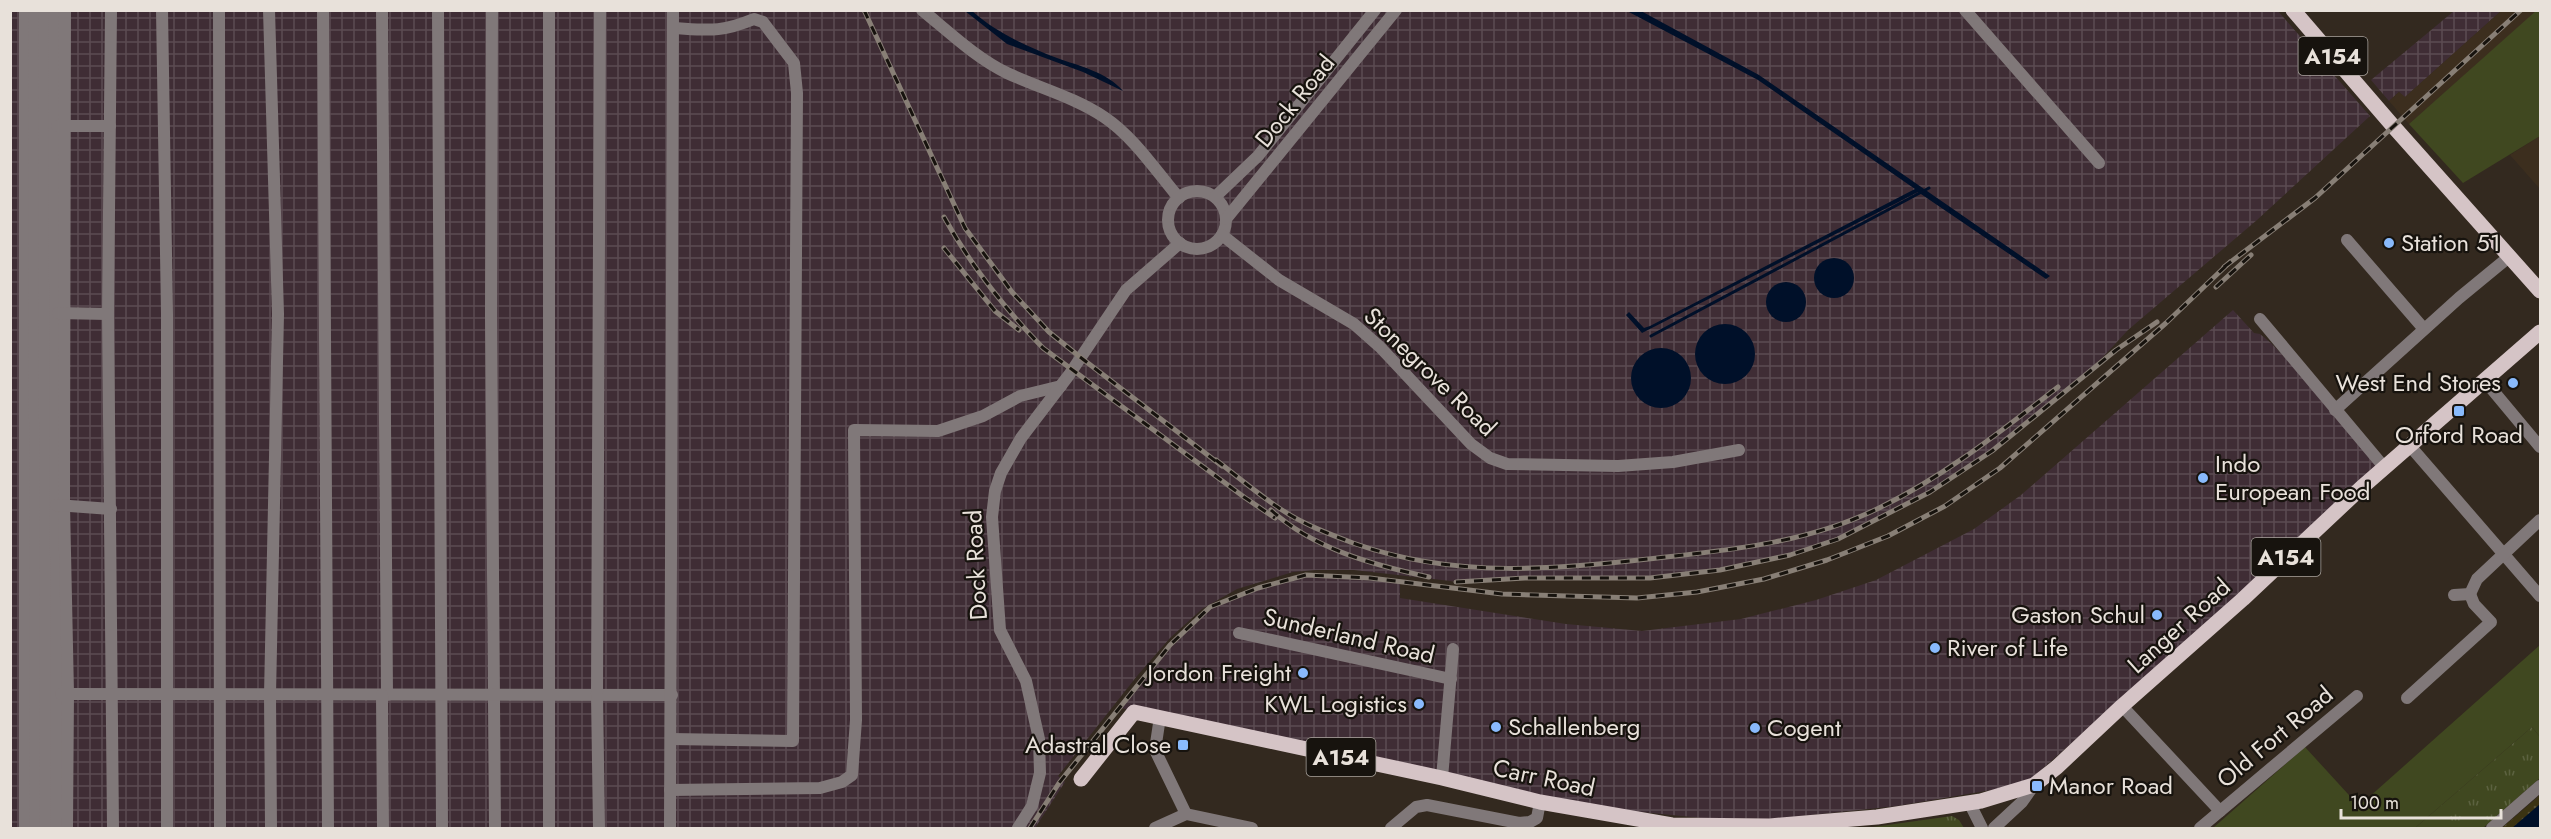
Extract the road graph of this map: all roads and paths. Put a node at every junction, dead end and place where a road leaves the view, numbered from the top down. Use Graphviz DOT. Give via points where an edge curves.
graph roads {
  1 [pos="25,10"];
  2 [pos="34,10"];
  3 [pos="44,10"];
  4 [pos="54,10"];
  5 [pos="64,10"];
  6 [pos="111,10"];
  7 [pos="162,10"];
  8 [pos="219,10"];
  9 [pos="269,10"];
  10 [pos="323,10"];
  11 [pos="382,10"];
  12 [pos="438,10"];
  13 [pos="492,10"];
  14 [pos="549,10"];
  15 [pos="600,10"];
  16 [pos="673,10"];
  17 [pos="922,10"];
  18 [pos="1376,10"];
  19 [pos="1396,10"];
  20 [pos="1965,10"];
  21 [pos="2293,10"];
  22 [pos="673,27"];
  23 [pos="110,126"];
  24 [pos="44,127"];
  25 [pos="2099,163"];
  26 [pos="1215,197"];
  27 [pos="1179,198"];
  28 [pos="1226,219"];
  29 [pos="1222,235"];
  30 [pos="2347,240"];
  31 [pos="1180,243"];
  32 [pos="2510,256"];
  33 [pos="2541,291"];
  34 [pos="45,313"];
  35 [pos="108,314"];
  36 [pos="2260,318"];
  37 [pos="2424,329"];
  38 [pos="2541,332"];
  39 [pos="2485,381"];
  40 [pos="1060,386"];
  41 [pos="2335,410"];
  42 [pos="2410,446"];
  43 [pos="2541,447"];
  44 [pos="1739,450"];
  45 [pos="2384,467"];
  46 [pos="45,504"];
  47 [pos="111,509"];
  48 [pos="2541,520"];
  49 [pos="2505,553"];
  50 [pos="2470,594"];
  51 [pos="2454,595"];
  52 [pos="2541,596"];
  53 [pos="1239,633"];
  54 [pos="1454,649"];
  55 [pos="1451,679"];
  56 [pos="47,694"];
  57 [pos="113,694"];
  58 [pos="166,694"];
  59 [pos="219,694"];
  60 [pos="270,695"];
  61 [pos="328,695"];
  62 [pos="385,695"];
  63 [pos="441,695"];
  64 [pos="494,695"];
  65 [pos="549,695"];
  66 [pos="597,695"];
  67 [pos="672,695"];
  68 [pos="2357,696"];
  69 [pos="2407,698"];
  70 [pos="2122,706"];
  71 [pos="1160,717"];
  72 [pos="671,740"];
  73 [pos="1442,778"];
  74 [pos="1081,779"];
  75 [pos="2034,784"];
  76 [pos="2541,786"];
  77 [pos="670,790"];
  78 [pos="1540,802"];
  79 [pos="1970,804"];
  80 [pos="2220,811"];
  81 [pos="1186,814"];
  82 [pos="1630,824"];
  83 [pos="1531,825"];
  84 [pos="25,828"];
  85 [pos="36,828"];
  86 [pos="46,828"];
  87 [pos="57,828"];
  88 [pos="67,828"];
  89 [pos="113,828"];
  90 [pos="167,828"];
  91 [pos="220,828"];
  92 [pos="272,828"];
  93 [pos="328,828"];
  94 [pos="383,828"];
  95 [pos="442,828"];
  96 [pos="495,828"];
  97 [pos="549,828"];
  98 [pos="599,828"];
  99 [pos="670,828"];
  100 [pos="1018,828"];
  101 [pos="1155,828"];
  102 [pos="1252,828"];
  103 [pos="1391,828"];
  104 [pos="1982,828"];
  105 [pos="1994,828"];
  106 [pos="2200,828"];
  107 [pos="2492,828"];
  1 -- 24 [label="street"];
  2 -- 24 [label="street"];
  3 -- 24 [label="street"];
  4 -- 24 [label="street"];
  5 -- 24 [label="street"];
  6 -- 23 [label="street"];
  7 -- 58 [label="street"];
  8 -- 59 [label="street"];
  9 -- 60 [label="street" via="278,314"];
  10 -- 61 [label="street"];
  11 -- 62 [label="street"];
  12 -- 63 [label="street"];
  13 -- 64 [label="street"];
  14 -- 65 [label="street"];
  15 -- 66 [label="street"];
  16 -- 22 [label="street"];
  17 -- 27 [label="street" via="1005,72 1105,118 1131,141"];
  18 -- 26 [label="street, Dock Road" via="1258,156"];
  19 -- 28 [label="street, Dock Road"];
  20 -- 25 [label="street"];
  21 -- 32 [label="main road, A154"];
  22 -- 67 [label="street"];
  22 -- 72 [label="street" via="716,31 754,19 763,22 794,63 797,93 794,741"];
  23 -- 24 [label="street"];
  23 -- 35 [label="street"];
  24 -- 34 [label="street"];
  24 -- 34 [label="street"];
  24 -- 34 [label="street"];
  26 -- 27 [label="street" via="1198,191"];
  26 -- 28 [label="street"];
  27 -- 31 [label="street" via="1170,213 1169,227"];
  28 -- 29 [label="street"];
  29 -- 31 [label="street" via="1204,248 1194,249"];
  29 -- 44 [label="street, Stonegrove Road" via="1279,280 1354,324 1490,459 1507,464 1618,466 1673,462"];
  30 -- 37 [label="street"];
  31 -- 40 [label="street, Dock Road" via="1126,290"];
  32 -- 33 [label="main road, A154"];
  32 -- 37 [label="street"];
  34 -- 35 [label="street"];
  34 -- 46 [label="street"];
  34 -- 46 [label="street"];
  34 -- 46 [label="street"];
  35 -- 47 [label="street"];
  36 -- 41 [label="street"];
  37 -- 41 [label="street"];
  38 -- 39 [label="main road, Langer Road / A154"];
  39 -- 42 [label="main road, Langer Road / A154"];
  39 -- 43 [label="street"];
  40 -- 77 [label="street" via="1020,396 983,416 938,431 854,430 856,720 852,775 820,788"];
  40 -- 100 [label="street, Dock Road" via="1021,438 1001,473 994,500 1000,630 1026,681 1039,740 1040,773 1032,806"];
  41 -- 45 [label="street"];
  42 -- 45 [label="main road, Langer Road / A154"];
  42 -- 49 [label="street"];
  45 -- 70 [label="main road, Langer Road / A154"];
  46 -- 47 [label="street"];
  46 -- 56 [label="street"];
  46 -- 56 [label="street"];
  46 -- 56 [label="street"];
  47 -- 57 [label="street"];
  48 -- 49 [label="street"];
  49 -- 50 [label="street" via="2476,579"];
  49 -- 52 [label="street"];
  50 -- 51 [label="street"];
  50 -- 69 [label="street" via="2491,622"];
  53 -- 55 [label="street, Sunderland Road"];
  54 -- 55 [label="street"];
  55 -- 73 [label="street"];
  56 -- 57 [label="street"];
  56 -- 84 [label="street"];
  56 -- 85 [label="street"];
  56 -- 86 [label="street"];
  56 -- 87 [label="street"];
  56 -- 88 [label="street"];
  57 -- 58 [label="street"];
  57 -- 89 [label="street"];
  58 -- 59 [label="street"];
  58 -- 90 [label="street"];
  59 -- 60 [label="street"];
  59 -- 91 [label="street"];
  60 -- 61 [label="street"];
  60 -- 92 [label="street"];
  61 -- 62 [label="street"];
  61 -- 93 [label="street"];
  62 -- 63 [label="street"];
  62 -- 94 [label="street"];
  63 -- 64 [label="street"];
  63 -- 95 [label="street"];
  64 -- 65 [label="street"];
  64 -- 96 [label="street"];
  65 -- 66 [label="street"];
  65 -- 97 [label="street"];
  66 -- 67 [label="street"];
  66 -- 98 [label="street"];
  67 -- 72 [label="street"];
  68 -- 80 [label="street, Old Fort Road"];
  70 -- 75 [label="main road, Langer Road / A154"];
  70 -- 80 [label="street, Old Fort Road"];
  71 -- 73 [label="main road, Carr Road / A154"];
  71 -- 74 [label="main road, Carr Road / A154" via="1134,712"];
  71 -- 81 [label="street" via="1155,750"];
  72 -- 77 [label="street"];
  73 -- 78 [label="main road, Carr Road / A154"];
  75 -- 79 [label="main road, Carr Road / A154"];
  75 -- 105 [label="street" via="2022,802"];
  76 -- 107 [label="street"];
  77 -- 99 [label="street"];
  78 -- 82 [label="main road, Carr Road / A154"];
  78 -- 83 [label="street" via="1537,818"];
  79 -- 82 [label="main road, Carr Road / A154" via="1770,826"];
  79 -- 104 [label="street"];
  80 -- 106 [label="street, Old Fort Road"];
  81 -- 101 [label="street"];
  81 -- 102 [label="street"];
  83 -- 103 [label="street" via="1427,805 1416,807"];
}
